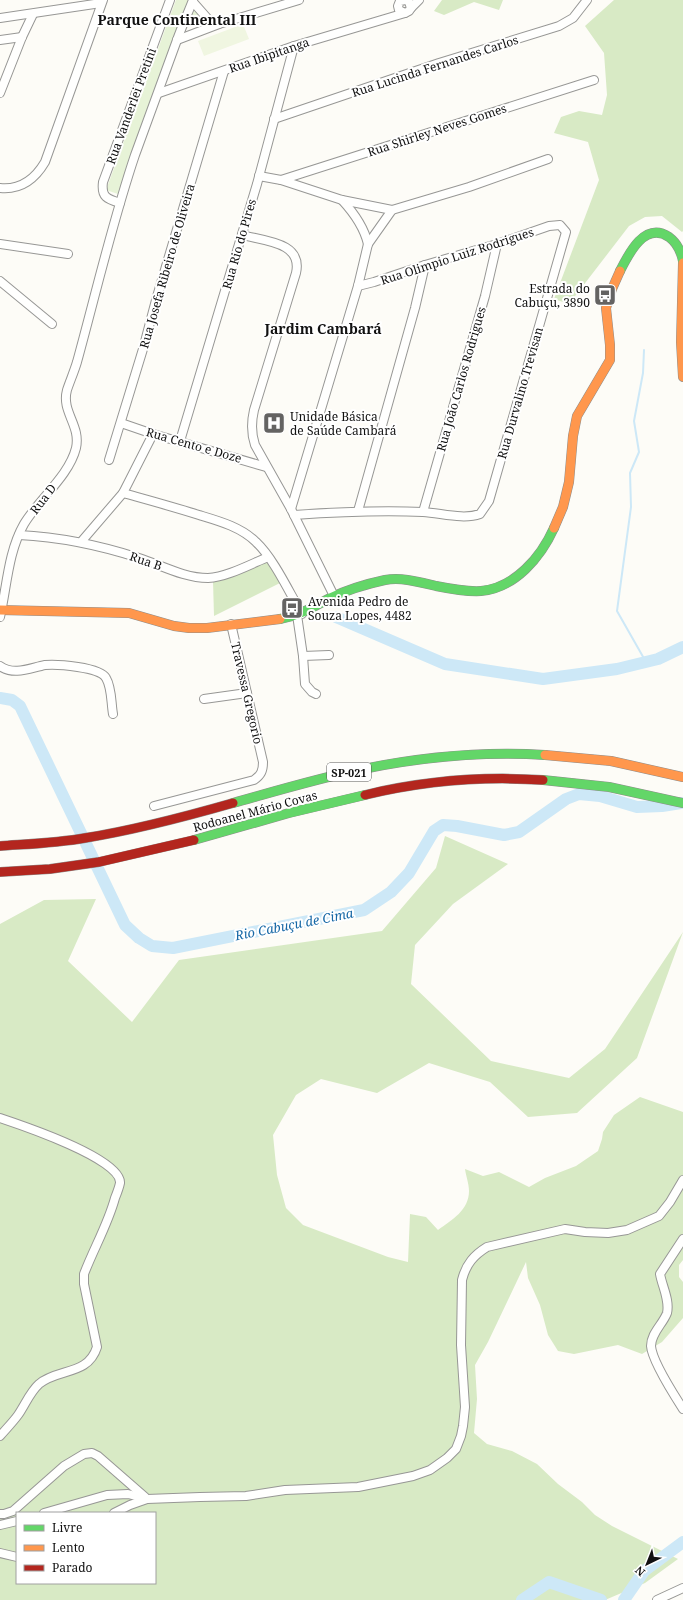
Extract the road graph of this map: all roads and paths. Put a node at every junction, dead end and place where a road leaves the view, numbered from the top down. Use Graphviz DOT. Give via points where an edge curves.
graph roads {
  1 [pos="170,0"];
  2 [pos="299,0"];
  3 [pos="419,0"];
  4 [pos="587,0"];
  5 [pos="193,1"];
  6 [pos="102,2"];
  7 [pos="404,3"];
  8 [pos="34,14"];
  9 [pos="0,18"];
  10 [pos="219,24"];
  11 [pos="22,37"];
  12 [pos="0,40"];
  13 [pos="177,40"];
  14 [pos="294,46"];
  15 [pos="224,71"];
  16 [pos="594,80"];
  17 [pos="159,92"];
  18 [pos="0,93"];
  19 [pos="274,119"];
  20 [pos="548,159"];
  21 [pos="259,176"];
  22 [pos="280,180"];
  23 [pos="0,188"];
  24 [pos="342,200"];
  25 [pos="120,203"];
  26 [pos="392,210"];
  27 [pos="555,225"];
  28 [pos="242,235"];
  29 [pos="0,244"];
  30 [pos="368,244"];
  31 [pos="497,244"];
  32 [pos="68,254"];
  33 [pos="683,262"];
  34 [pos="425,265"];
  35 [pos="0,281"];
  36 [pos="358,286"];
  37 [pos="52,324"];
  38 [pos="683,378"];
  39 [pos="67,390"];
  40 [pos="121,423"];
  41 [pos="153,434"];
  42 [pos="180,441"];
  43 [pos="109,460"];
  44 [pos="266,467"];
  45 [pos="123,493"];
  46 [pos="358,511"];
  47 [pos="293,512"];
  48 [pos="423,512"];
  49 [pos="19,534"];
  50 [pos="81,542"];
  51 [pos="268,557"];
  52 [pos="334,596"];
  53 [pos="0,612"];
  54 [pos="299,614"];
  55 [pos="231,624"];
  56 [pos="329,655"];
  57 [pos="303,656"];
  58 [pos="0,666"];
  59 [pos="247,693"];
  60 [pos="316,694"];
  61 [pos="204,699"];
  62 [pos="113,714"];
  63 [pos="683,777"];
  64 [pos="683,803"];
  65 [pos="154,806"];
  66 [pos="0,846"];
  67 [pos="0,872"];
  68 [pos="0,1118"];
  69 [pos="683,1180"];
  70 [pos="683,1238"];
  71 [pos="683,1409"];
  72 [pos="0,1436"];
  73 [pos="148,1499"];
  74 [pos="48,1512"];
  75 [pos="116,1512"];
  76 [pos="0,1514"];
  77 [pos="16,1521"];
  78 [pos="0,1525"];
  79 [pos="0,1552"];
  80 [pos="16,1557"];
  81 [pos="683,1588"];
  82 [pos="657,1600"];
  1 -- 25 [label="street, Rua Vanderlei Pretini" via="103,182 104,195"];
  2 -- 10 [label="street"];
  3 -- 7 [label="street, Rua Ibipitanga"];
  4 -- 19 [label="street, Rua Lucinda Fernandes Carlos" via="573,18 559,26 439,63"];
  5 -- 10 [label="street" via="208,19"];
  5 -- 13 [label="street, Rua Vanderlei Pretini"];
  6 -- 8 [label="street"];
  6 -- 23 [label="street" via="43,165 27,182"];
  7 -- 14 [label="street, Rua Ibipitanga" via="381,20"];
  8 -- 9 [label="street"];
  8 -- 11 [label="street"];
  10 -- 13 [label="street"];
  11 -- 12 [label="street"];
  11 -- 18 [label="street"];
  13 -- 17 [label="street, Rua Vanderlei Pretini"];
  14 -- 15 [label="street, Rua Ibipitanga"];
  14 -- 19 [label="street, Rua Rio do Pires"];
  15 -- 17 [label="street, Rua Ibipitanga"];
  15 -- 40 [label="street, Rua Josefa Ribeiro de Oliveira"];
  16 -- 22 [label="street, Rua Shirley Neves Gomes"];
  17 -- 25 [label="street, Rua Vanderlei Pretini"];
  19 -- 21 [label="street, Rua Rio do Pires"];
  20 -- 26 [label="street" via="469,187"];
  21 -- 22 [label="street"];
  21 -- 28 [label="street, Rua Rio do Pires"];
  22 -- 24 [label="street"];
  24 -- 26 [label="street"];
  24 -- 30 [label="street" via="357,218"];
  25 -- 39 [label="street, Rua Vanderlei Pretini"];
  26 -- 30 [label="street"];
  27 -- 31 [label="street, Rua Olimpio Luiz Rodrigues"];
  27 -- 48 [label="street, Rua Durvalino Trevisan" via="564,228 566,237 489,501 480,514 475,516"];
  28 -- 42 [label="street, Rua Rio do Pires"];
  28 -- 44 [label="street" via="281,245 294,253 297,259 296,273 251,422 252,435"];
  29 -- 32 [label="street"];
  30 -- 36 [label="street"];
  31 -- 34 [label="street, Rua Olimpio Luiz Rodrigues"];
  31 -- 48 [label="street, Rua João Carlos Rodrigues"];
  33 -- 38 [label="main road"];
  33 -- 52 [label="main road" via="682,252 676,243 660,232 652,232 639,241 622,265 606,309 612,352 610,360 577,416 569,486 559,516 544,546 519,575 498,588 485,591 391,579"];
  34 -- 36 [label="street, Rua Olimpio Luiz Rodrigues"];
  34 -- 46 [label="street"];
  35 -- 37 [label="street"];
  36 -- 47 [label="street"];
  39 -- 49 [label="street, Rua D" via="66,407 77,435 76,447 66,469"];
  40 -- 41 [label="street, Rua Cento e Doze"];
  40 -- 43 [label="street, Rua Josefa Ribeiro de Oliveira"];
  41 -- 42 [label="street, Rua Cento e Doze"];
  41 -- 45 [label="street"];
  42 -- 44 [label="street, Rua Cento e Doze"];
  44 -- 47 [label="street"];
  45 -- 50 [label="street"];
  45 -- 51 [label="street" via="237,528 256,541"];
  46 -- 47 [label="street"];
  46 -- 48 [label="street"];
  47 -- 52 [label="street"];
  49 -- 50 [label="street, Rua B"];
  49 -- 53 [label="street, Rua D"];
  50 -- 51 [label="street, Rua B" via="138,557 187,575 208,578 221,576"];
  51 -- 54 [label="street"];
  52 -- 54 [label="main road"];
  53 -- 55 [label="main road" via="129,613 183,627 200,628"];
  54 -- 55 [label="main road"];
  54 -- 57 [label="street"];
  55 -- 59 [label="street, Travessa Gregorio"];
  56 -- 57 [label="street"];
  57 -- 60 [label="street" via="305,684"];
  58 -- 62 [label="street" via="6,670 23,671 44,665 55,665 91,669 101,673 108,683"];
  59 -- 61 [label="street"];
  59 -- 65 [label="street, Travessa Gregorio" via="263,762 260,776 254,780"];
  63 -- 66 [label="main road, Rodoanel Mário Covas / SP-021" via="613,761 568,756 527,753 434,758 328,777 136,829 69,841"];
  64 -- 67 [label="main road, Rodoanel Mário Covas / SP-021" via="632,790 557,781 518,779 448,782 387,790 342,800 144,853 100,862"];
  68 -- 72 [label="street" via="59,1139 101,1160 117,1173 120,1182 112,1208 84,1274 97,1347 95,1354 80,1367 38,1384"];
  69 -- 73 [label="street" via="659,1216 627,1230 608,1233 565,1229 487,1247 470,1260 462,1280 461,1345 464,1407 461,1436 456,1449 430,1470 358,1487 285,1490 246,1496"];
  70 -- 71 [label="street" via="660,1274 668,1303 667,1313 652,1338 652,1351 658,1366"];
  73 -- 74 [label="street" via="128,1494 108,1495"];
  73 -- 75 [label="street"];
  73 -- 76 [label="street" via="92,1453 84,1454 64,1466 12,1511"];
  77 -- 78 [label="street"];
  79 -- 80 [label="street"];
  81 -- 82 [label="street"];
}
